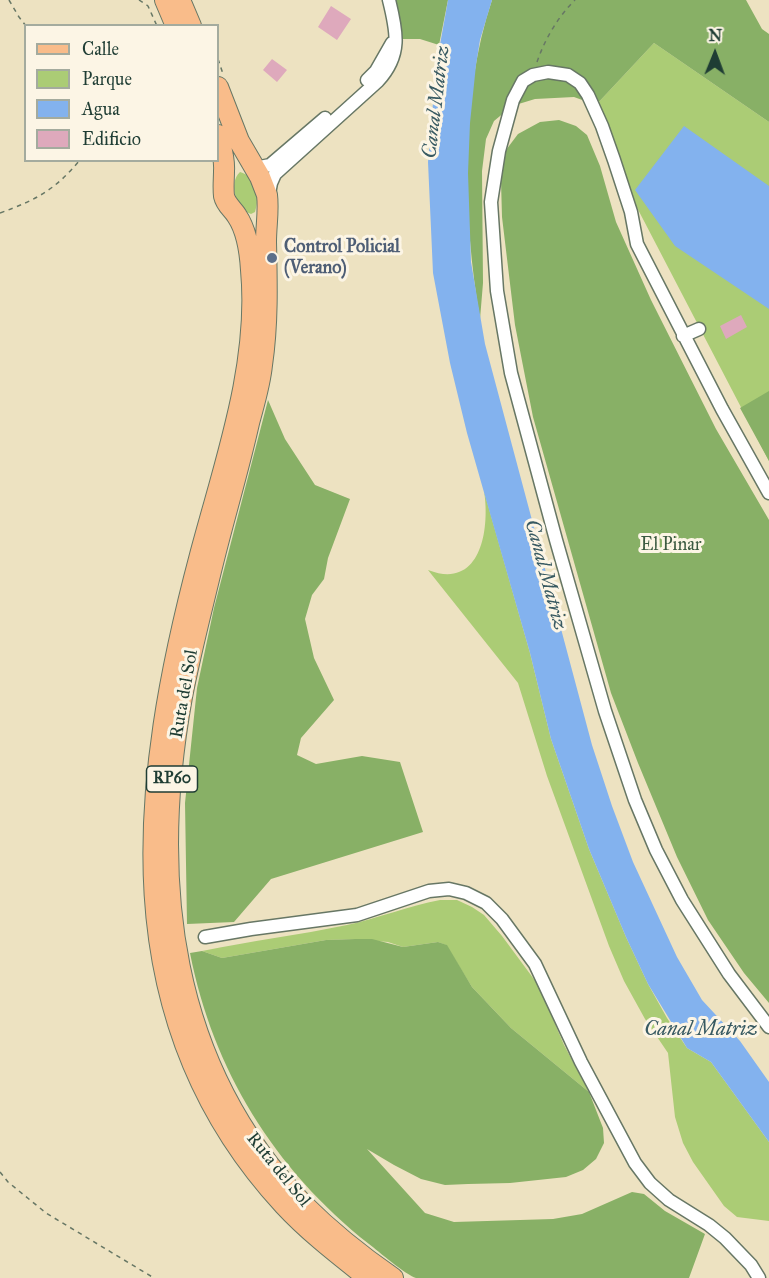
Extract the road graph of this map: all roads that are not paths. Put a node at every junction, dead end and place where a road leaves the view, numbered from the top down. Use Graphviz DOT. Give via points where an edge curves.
graph roads {
  1 [pos="165,0"];
  2 [pos="180,0"];
  3 [pos="389,0"];
  4 [pos="176,24"];
  5 [pos="190,24"];
  6 [pos="396,37"];
  7 [pos="221,82"];
  8 [pos="219,139"];
  9 [pos="254,167"];
  10 [pos="223,184"];
  11 [pos="267,207"];
  12 [pos="237,216"];
  13 [pos="699,328"];
  14 [pos="684,336"];
  15 [pos="769,493"];
  16 [pos="205,937"];
  17 [pos="769,1027"];
  18 [pos="368,1278"];
  19 [pos="393,1278"];
  20 [pos="759,1278"];
  1 -- 4 [label="main road"];
  2 -- 5 [label="main road"];
  3 -- 6 [label="street"];
  6 -- 9 [label="street" via="369,78 270,165"];
  6 -- 11 [label="street" via="393,60 384,75 275,174"];
  7 -- 9 [label="main road, Ruta del Sol / RP60" via="239,141"];
  8 -- 10 [label="main road, Ruta del Sol / RP60" via="224,160"];
  9 -- 10 [label="main road" via="236,167"];
  9 -- 11 [label="main road, Ruta del Sol / RP60" via="265,186"];
  10 -- 12 [label="main road, Ruta del Sol / RP60" via="227,203"];
  11 -- 12 [label="main road" via="263,220 256,224"];
  11 -- 19 [label="main road, Ruta del Sol / RP60" via="266,327 261,371 178,721 170,819 171,918 193,1022 223,1092 243,1126 302,1203"];
  12 -- 18 [label="main road, Ruta del Sol / RP60" via="252,270 250,344 162,724 154,854 158,934 179,1028 202,1086 224,1125 284,1205"];
  13 -- 14 [label="street"];
  14 -- 15 [label="street"];
  14 -- 17 [label="street" via="637,244 614,160 588,95 568,75 548,72 523,81 513,100 499,151 491,202 497,291 511,373 605,711 635,800 682,900 729,974"];
  16 -- 20 [label="street" via="357,915 429,891 449,889 486,903 535,964 580,1062 635,1163 669,1200 725,1238"];
}
